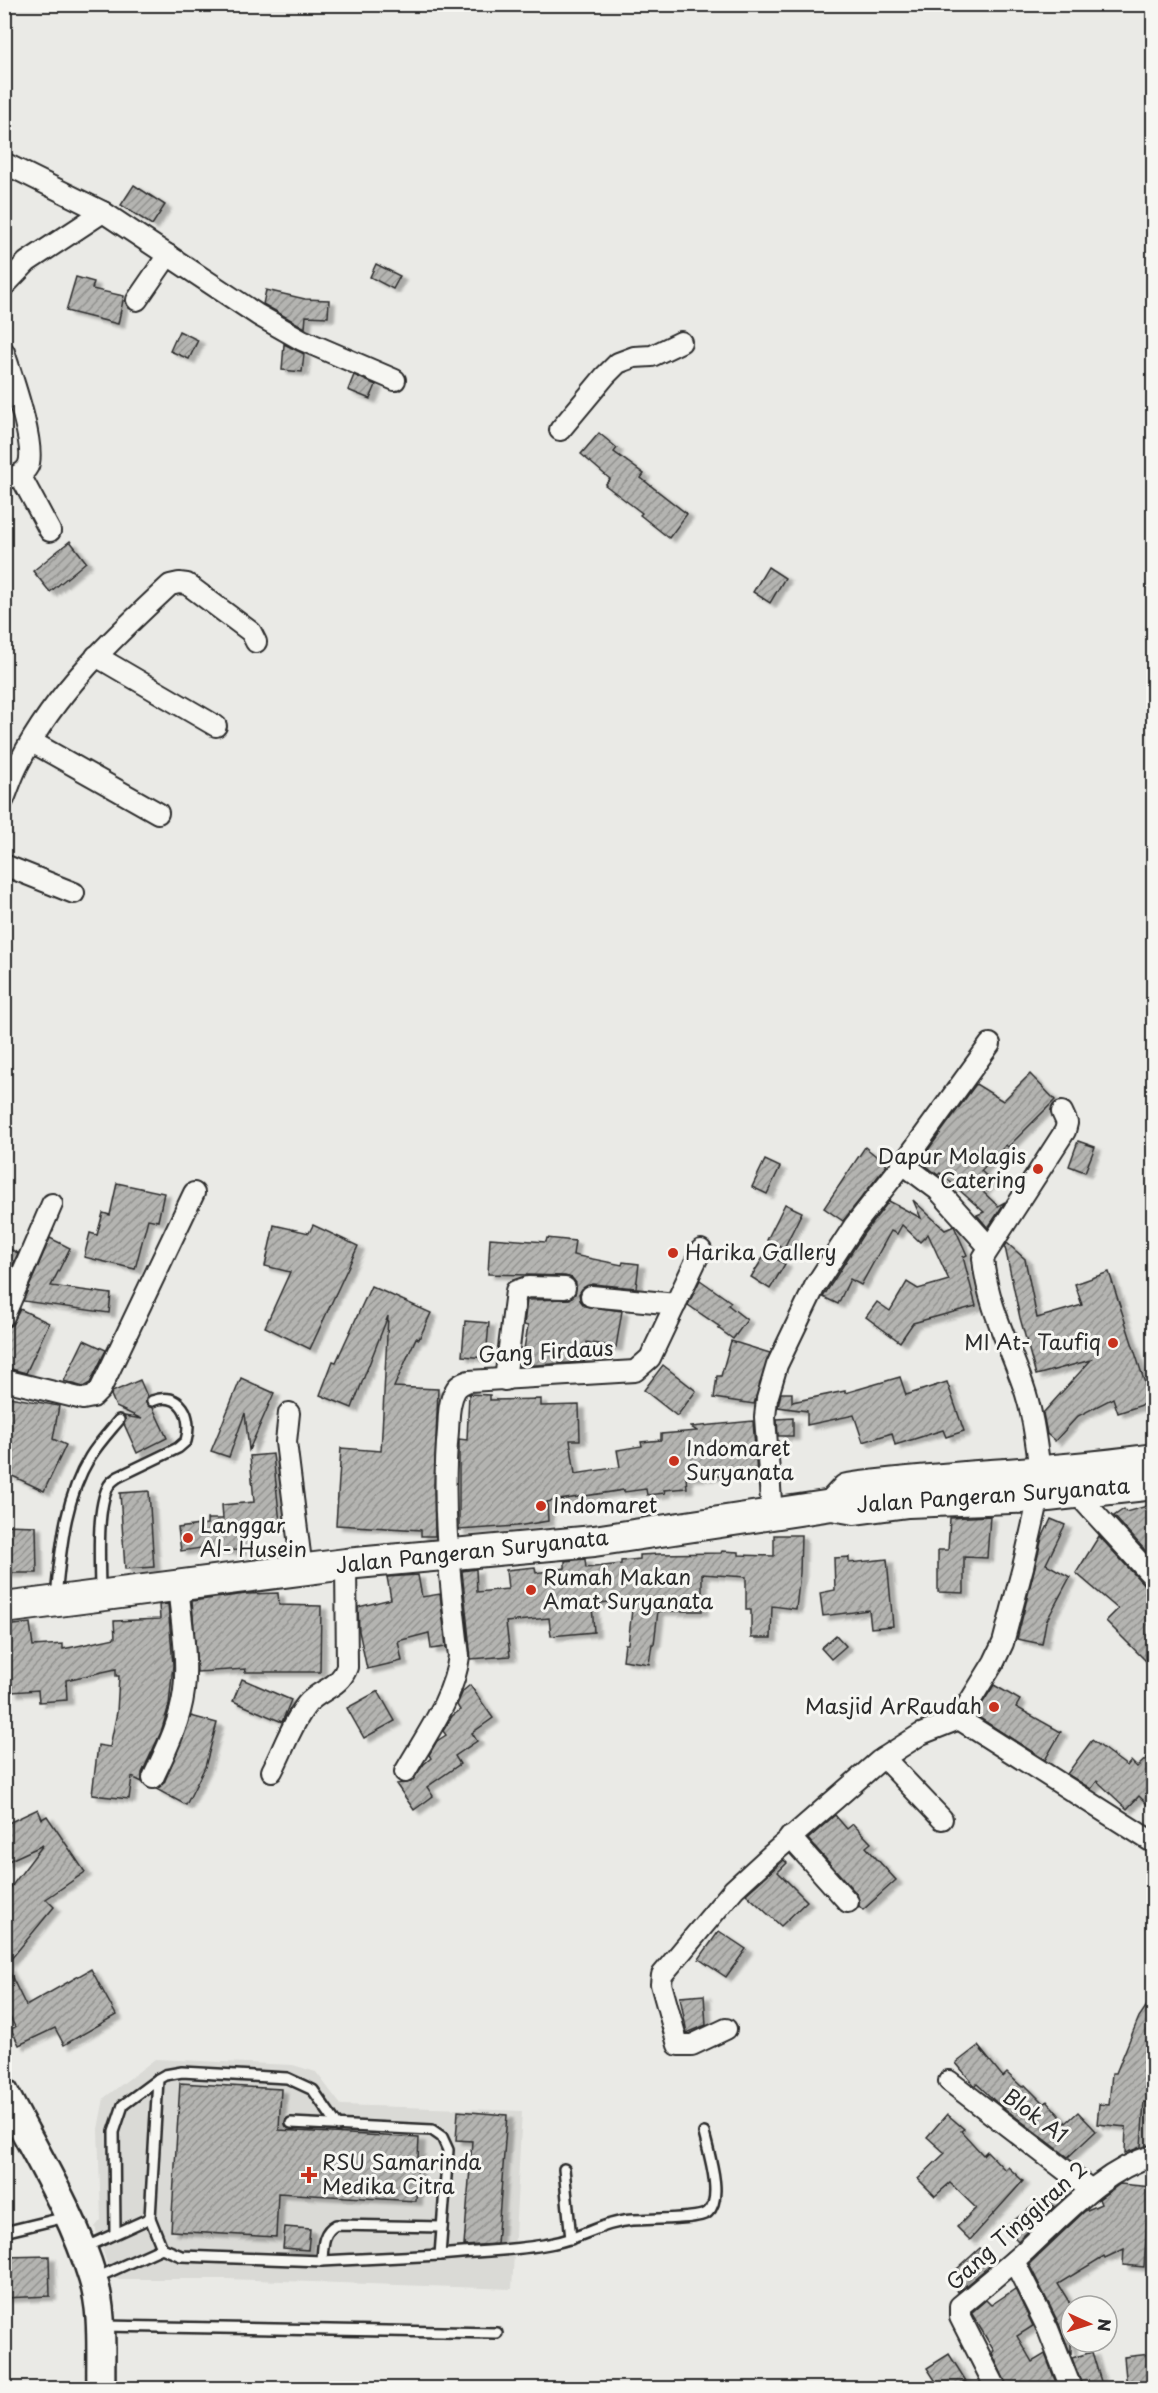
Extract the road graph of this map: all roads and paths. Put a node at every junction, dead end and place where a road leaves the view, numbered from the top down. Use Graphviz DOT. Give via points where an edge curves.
graph roads {
  1 [pos="4,163"];
  2 [pos="103,212"];
  3 [pos="168,255"];
  4 [pos="4,286"];
  5 [pos="137,300"];
  6 [pos="681,342"];
  7 [pos="4,352"];
  8 [pos="395,380"];
  9 [pos="560,430"];
  10 [pos="12,476"];
  11 [pos="50,531"];
  12 [pos="256,642"];
  13 [pos="96,656"];
  14 [pos="216,726"];
  15 [pos="32,742"];
  16 [pos="4,800"];
  17 [pos="158,813"];
  18 [pos="4,865"];
  19 [pos="74,893"];
  20 [pos="990,1044"];
  21 [pos="1062,1112"];
  22 [pos="903,1164"];
  23 [pos="194,1193"];
  24 [pos="52,1204"];
  25 [pos="989,1247"];
  26 [pos="701,1250"];
  27 [pos="565,1288"];
  28 [pos="591,1296"];
  29 [pos="676,1304"];
  30 [pos="4,1316"];
  31 [pos="4,1380"];
  32 [pos="505,1380"];
  33 [pos="152,1401"];
  34 [pos="289,1413"];
  35 [pos="119,1420"];
  36 [pos="1154,1459"];
  37 [pos="1074,1481"];
  38 [pos="1040,1484"];
  39 [pos="1154,1484"];
  40 [pos="772,1515"];
  41 [pos="447,1555"];
  42 [pos="346,1564"];
  43 [pos="302,1570"];
  44 [pos="1154,1578"];
  45 [pos="178,1585"];
  46 [pos="100,1595"];
  47 [pos="55,1601"];
  48 [pos="4,1608"];
  49 [pos="958,1719"];
  50 [pos="884,1758"];
  51 [pos="272,1771"];
  52 [pos="405,1772"];
  53 [pos="153,1778"];
  54 [pos="942,1819"];
  55 [pos="790,1837"];
  56 [pos="1154,1843"];
  57 [pos="848,1902"];
  58 [pos="726,2029"];
  59 [pos="158,2079"];
  60 [pos="949,2081"];
  61 [pos="4,2092"];
  62 [pos="291,2123"];
  63 [pos="338,2126"];
  64 [pos="704,2133"];
  65 [pos="1154,2155"];
  66 [pos="564,2169"];
  67 [pos="1091,2190"];
  68 [pos="68,2216"];
  69 [pos="150,2218"];
  70 [pos="442,2228"];
  71 [pos="4,2232"];
  72 [pos="115,2233"];
  73 [pos="572,2239"];
  74 [pos="162,2248"];
  75 [pos="82,2249"];
  76 [pos="440,2255"];
  77 [pos="322,2261"];
  78 [pos="1014,2261"];
  79 [pos="94,2280"];
  80 [pos="100,2326"];
  81 [pos="496,2333"];
  82 [pos="101,2388"];
  83 [pos="996,2388"];
  84 [pos="1071,2388"];
  1 -- 2 [label="street"];
  2 -- 3 [label="street"];
  2 -- 4 [label="street" via="27,262"];
  3 -- 5 [label="street"];
  3 -- 8 [label="street" via="293,335"];
  6 -- 9 [label="street" via="652,356 618,363"];
  7 -- 10 [label="street" via="30,443 29,465"];
  10 -- 11 [label="street"];
  12 -- 13 [label="street" via="251,632 188,584 179,582 170,585"];
  13 -- 14 [label="street"];
  13 -- 15 [label="street" via="60,697"];
  15 -- 16 [label="street"];
  15 -- 17 [label="street"];
  18 -- 19 [label="street"];
  20 -- 22 [label="street"];
  21 -- 25 [label="street" via="1067,1123 1065,1131"];
  22 -- 25 [label="street" via="938,1191"];
  22 -- 40 [label="street" via="854,1226 815,1286 777,1365 765,1417"];
  23 -- 31 [label="street" via="100,1390 93,1397 83,1399"];
  24 -- 30 [label="street"];
  25 -- 38 [label="street" via="982,1258 984,1278 1028,1402"];
  26 -- 29 [label="street, Gang Firdaus"];
  27 -- 32 [label="street" via="528,1287 516,1291"];
  28 -- 29 [label="street"];
  29 -- 32 [label="street, Gang Firdaus" via="650,1358 635,1371"];
  32 -- 41 [label="street, Gang Firdaus" via="462,1383 451,1399 445,1493"];
  33 -- 46 [label="lane" via="163,1396 176,1400 188,1420 186,1441 178,1449 110,1483 103,1502"];
  34 -- 43 [label="street" via="286,1442"];
  35 -- 47 [label="lane" via="90,1456 75,1488 63,1532"];
  36 -- 37 [label="main road, Jalan Pangeran Suryanata"];
  37 -- 38 [label="main road, Jalan Pangeran Suryanata"];
  37 -- 39 [label="main road, Jalan Pangeran Suryanata"];
  37 -- 44 [label="street"];
  38 -- 40 [label="main road, Jalan Pangeran Suryanata" via="855,1509 832,1505"];
  38 -- 49 [label="street" via="1003,1643"];
  40 -- 41 [label="main road, Jalan Pangeran Suryanata" via="594,1541"];
  41 -- 42 [label="main road, Jalan Pangeran Suryanata"];
  41 -- 52 [label="street" via="459,1656 457,1670 449,1695"];
  42 -- 43 [label="main road, Jalan Pangeran Suryanata"];
  42 -- 51 [label="street" via="344,1677 302,1711"];
  43 -- 45 [label="main road, Jalan Pangeran Suryanata"];
  45 -- 46 [label="main road, Jalan Pangeran Suryanata"];
  45 -- 53 [label="street" via="184,1691 171,1738"];
  46 -- 47 [label="main road, Jalan Pangeran Suryanata"];
  47 -- 48 [label="main road, Jalan Pangeran Suryanata"];
  49 -- 50 [label="street" via="921,1734"];
  49 -- 56 [label="street"];
  50 -- 54 [label="street"];
  50 -- 55 [label="street"];
  55 -- 57 [label="street"];
  55 -- 58 [label="street" via="734,1889 662,1976 678,2045 692,2045"];
  59 -- 63 [label="lane" via="182,2072 287,2078 313,2090"];
  59 -- 69 [label="lane"];
  59 -- 72 [label="lane" via="123,2105 114,2132"];
  60 -- 67 [label="street, Blok A1"];
  61 -- 68 [label="main road"];
  62 -- 63 [label="lane"];
  63 -- 70 [label="lane" via="432,2130 442,2137 448,2150"];
  64 -- 73 [label="lane" via="715,2189 715,2202 708,2212 695,2218 604,2225"];
  65 -- 67 [label="street, Gang Tinggiran 2" via="1115,2172"];
  66 -- 73 [label="lane"];
  67 -- 78 [label="street, Gang Tinggiran 2"];
  68 -- 71 [label="lane"];
  68 -- 75 [label="main road"];
  69 -- 72 [label="lane"];
  69 -- 74 [label="lane"];
  70 -- 76 [label="lane"];
  70 -- 77 [label="lane" via="336,2225 324,2238"];
  72 -- 75 [label="lane"];
  73 -- 76 [label="lane"];
  74 -- 77 [label="lane" via="181,2256"];
  74 -- 79 [label="lane"];
  75 -- 79 [label="main road"];
  76 -- 77 [label="lane"];
  78 -- 83 [label="street, Gang Tinggiran 2" via="958,2311"];
  78 -- 84 [label="street" via="1048,2329"];
  79 -- 80 [label="main road"];
  80 -- 81 [label="lane"];
  80 -- 82 [label="main road"];
}
